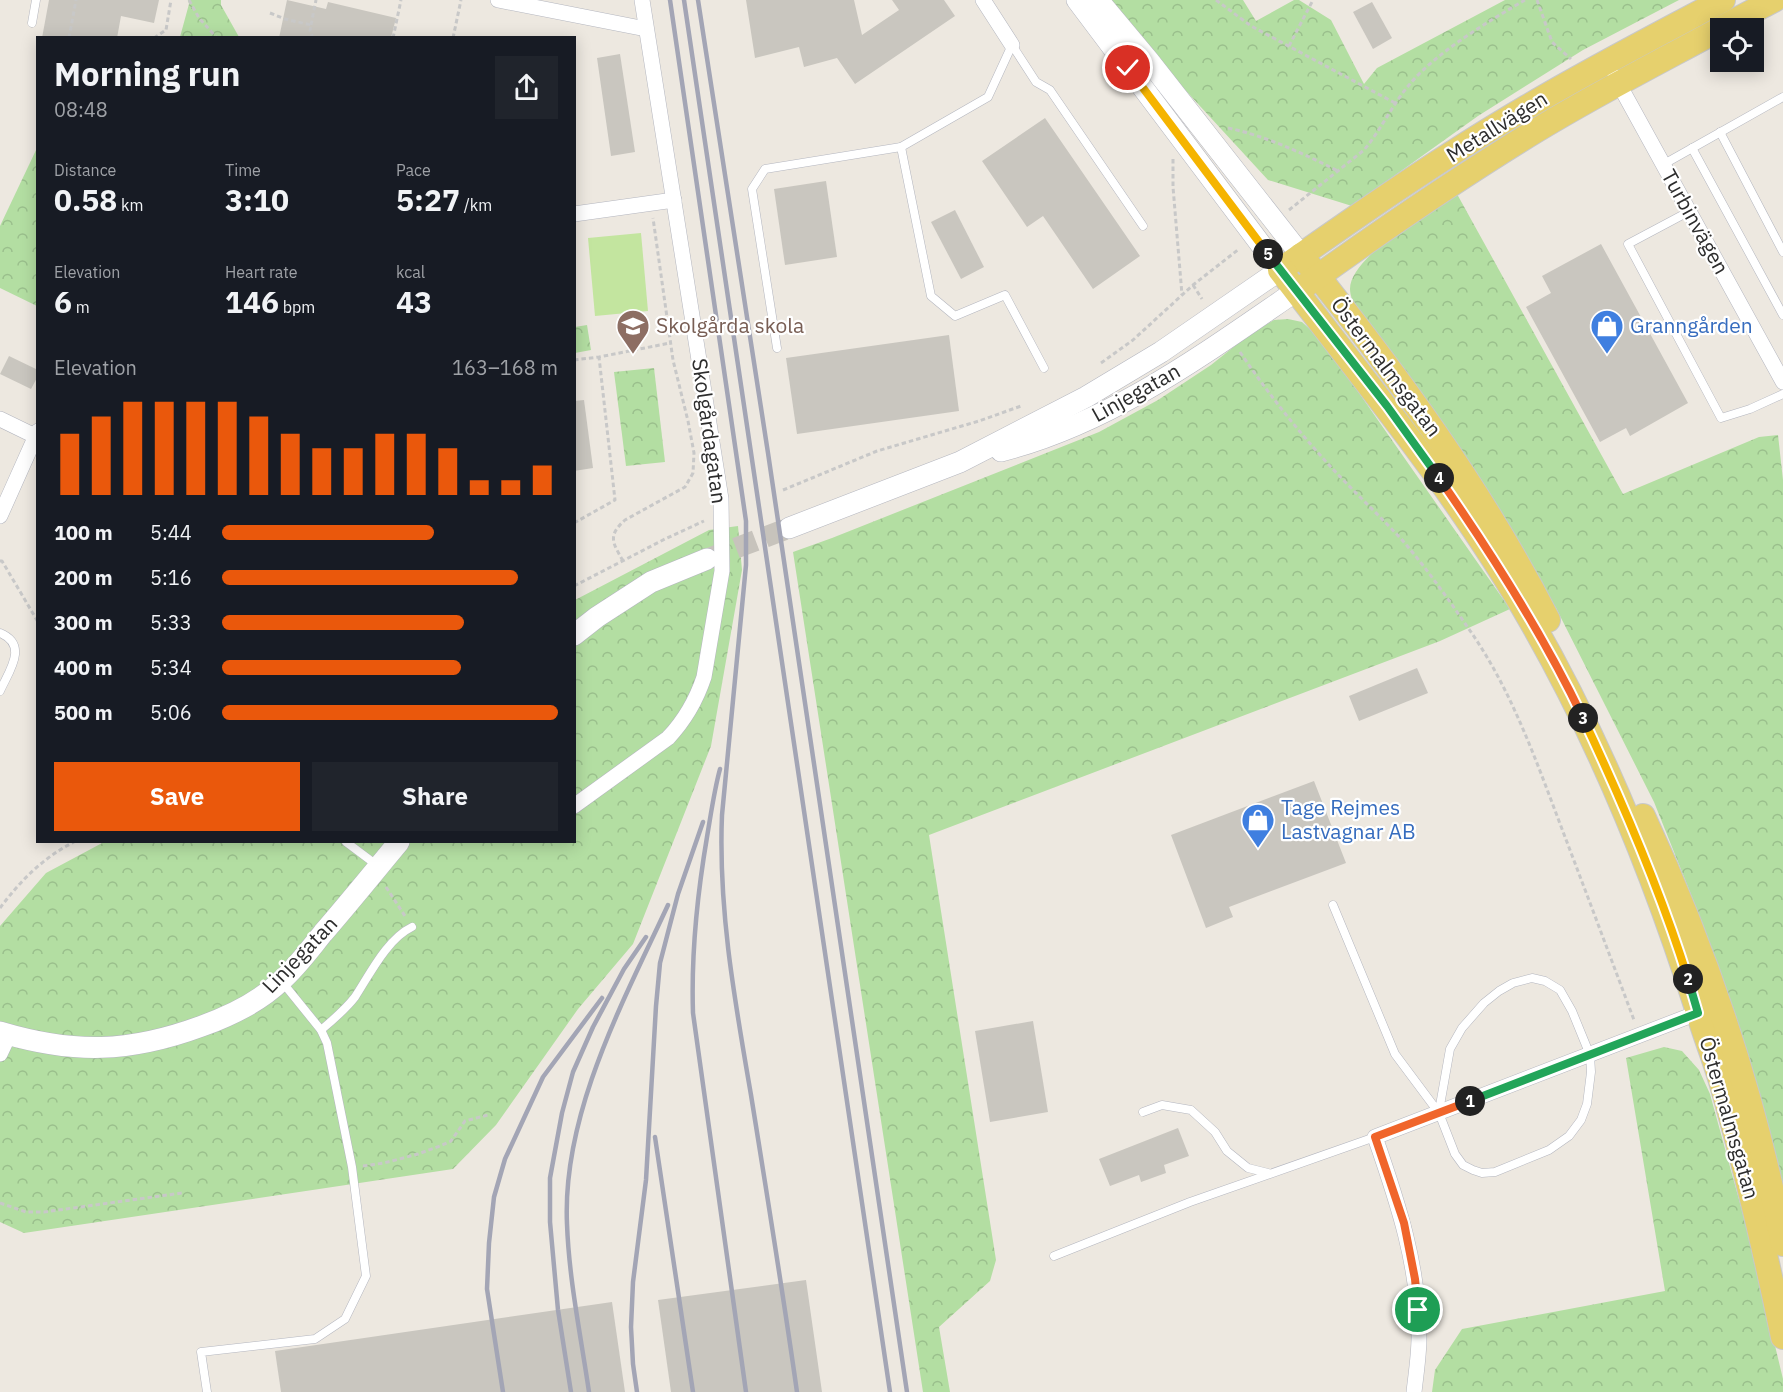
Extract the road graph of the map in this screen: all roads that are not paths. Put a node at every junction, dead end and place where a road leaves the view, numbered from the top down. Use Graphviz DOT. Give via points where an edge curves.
graph roads {
  1 [pos="36,0"];
  2 [pos="498,0"];
  3 [pos="642,0"];
  4 [pos="982,0"];
  5 [pos="1077,0"];
  6 [pos="1098,0"];
  7 [pos="1723,0"];
  8 [pos="1774,0"];
  9 [pos="1741,18"];
  10 [pos="32,23"];
  11 [pos="646,29"];
  12 [pos="1710,35"];
  13 [pos="1012,45"];
  14 [pos="1607,62"];
  15 [pos="1619,83"];
  16 [pos="1783,97"];
  17 [pos="1720,132"];
  18 [pos="901,147"];
  19 [pos="1692,148"];
  20 [pos="1664,164"];
  21 [pos="674,200"];
  22 [pos="1690,211"];
  23 [pos="576,214"];
  24 [pos="1143,226"];
  25 [pos="1783,252"];
  26 [pos="1301,255"];
  27 [pos="1280,270"];
  28 [pos="1318,276"];
  29 [pos="1296,291"];
  30 [pos="1783,315"];
  31 [pos="777,348"];
  32 [pos="1044,368"];
  33 [pos="1783,382"];
  34 [pos="1783,394"];
  35 [pos="0,419"];
  36 [pos="36,433"];
  37 [pos="960,462"];
  38 [pos="0,516"];
  39 [pos="789,528"];
  40 [pos="707,559"];
  41 [pos="0,633"];
  42 [pos="576,633"];
  43 [pos="0,691"];
  44 [pos="576,805"];
  45 [pos="347,843"];
  46 [pos="398,843"];
  47 [pos="379,867"];
  48 [pos="1333,905"];
  49 [pos="412,927"];
  50 [pos="281,981"];
  51 [pos="1709,1009"];
  52 [pos="321,1030"];
  53 [pos="4,1034"];
  54 [pos="0,1054"];
  55 [pos="1590,1055"];
  56 [pos="1143,1112"];
  57 [pos="1439,1113"];
  58 [pos="1375,1137"];
  59 [pos="1269,1173"];
  60 [pos="1783,1244"];
  61 [pos="1054,1256"];
  62 [pos="1783,1337"];
  63 [pos="207,1392"];
  64 [pos="1414,1392"];
  1 -- 10 [label="lane"];
  2 -- 11 [label="street"];
  3 -- 11 [label="street, Skolgårdagatan"];
  4 -- 13 [label="street"];
  5 -- 27 [label="street, Östermalmsgatan"];
  6 -- 26 [label="street, Östermalmsgatan"];
  7 -- 14 [label="main road, Metallvägen"];
  8 -- 9 [label="main road, Metallvägen"];
  11 -- 21 [label="street, Skolgårdagatan"];
  12 -- 15 [label="main road, Metallvägen"];
  13 -- 18 [label="lane" via="988,97"];
  13 -- 24 [label="lane" via="1036,81 1050,90"];
  14 -- 15 [label="street, Turbinvägen"];
  14 -- 26 [label="main road, Metallvägen" via="1525,108"];
  15 -- 20 [label="street, Turbinvägen"];
  15 -- 28 [label="main road, Metallvägen" via="1490,159"];
  16 -- 17 [label="lane"];
  17 -- 19 [label="lane"];
  17 -- 25 [label="lane"];
  18 -- 31 [label="lane" via="765,169 758,179 752,189"];
  18 -- 32 [label="lane" via="932,296 955,316 1005,295"];
  19 -- 20 [label="lane"];
  19 -- 30 [label="lane"];
  20 -- 22 [label="street, Turbinvägen"];
  21 -- 23 [label="street"];
  21 -- 44 [label="street, Skolgårdagatan" via="720,499 720,587 704,677 690,711 668,738"];
  22 -- 33 [label="street, Turbinvägen"];
  22 -- 34 [label="lane" via="1628,244 1721,418 1750,410"];
  26 -- 27 [label="main road, Metallvägen"];
  26 -- 28 [label="main road, Östermalmsgatan"];
  27 -- 29 [label="main road, Östermalmsgatan"];
  27 -- 37 [label="street, Linjegatan" via="1119,378"];
  28 -- 29 [label="main road, Metallvägen"];
  28 -- 51 [label="main road, Östermalmsgatan" via="1450,453 1517,562 1590,703 1667,866 1705,961"];
  29 -- 37 [label="street, Linjegatan" via="1168,377 1090,419 1022,446"];
  29 -- 51 [label="main road, Östermalmsgatan" via="1387,406 1464,513 1531,621 1614,785 1684,968"];
  35 -- 36 [label="street"];
  36 -- 38 [label="street"];
  37 -- 39 [label="street, Linjegatan"];
  40 -- 42 [label="street" via="651,582"];
  41 -- 43 [label="lane" via="12,641 16,656"];
  45 -- 47 [label="lane"];
  46 -- 47 [label="street, Linjegatan"];
  47 -- 50 [label="street, Linjegatan"];
  48 -- 57 [label="lane" via="1395,1054"];
  49 -- 52 [label="lane" via="392,943 354,998"];
  50 -- 52 [label="lane"];
  50 -- 53 [label="street, Linjegatan" via="230,1015 146,1043 97,1049"];
  51 -- 55 [label="street"];
  51 -- 60 [label="main road, Östermalmsgatan" via="1745,1083"];
  51 -- 62 [label="main road, Östermalmsgatan"];
  52 -- 63 [label="lane" via="330,1054 352,1167 366,1276 345,1319 315,1339 201,1352"];
  53 -- 54 [label="street"];
  55 -- 57 [label="street"];
  55 -- 57 [label="lane" via="1587,1104 1569,1136 1549,1150 1495,1172 1482,1173 1463,1165"];
  55 -- 57 [label="lane" via="1560,990 1532,978 1513,983 1484,1003 1456,1038 1450,1049"];
  56 -- 59 [label="lane" via="1162,1105 1191,1110 1215,1132 1227,1151 1248,1168"];
  57 -- 58 [label="street"];
  58 -- 59 [label="lane"];
  58 -- 64 [label="street" via="1404,1223 1415,1279 1419,1339"];
  59 -- 61 [label="lane"];
}
